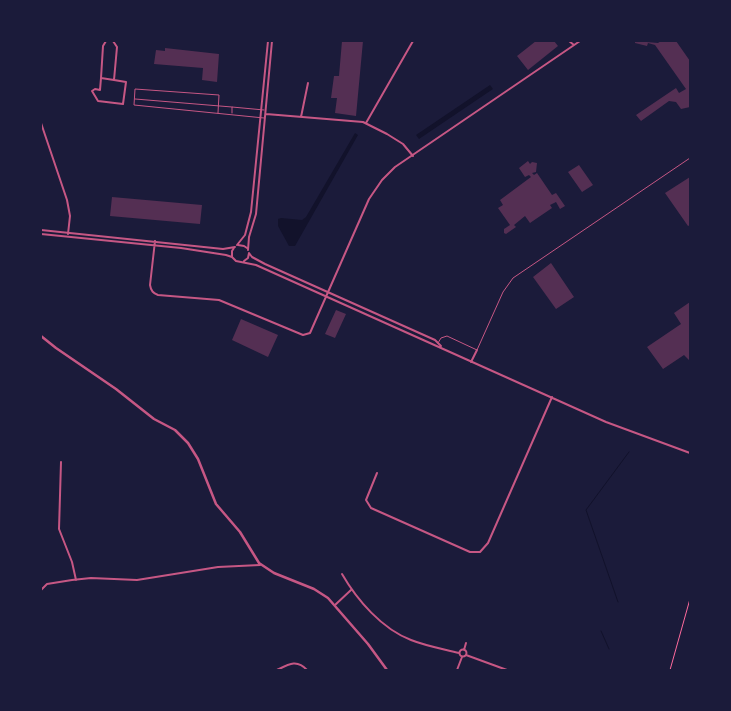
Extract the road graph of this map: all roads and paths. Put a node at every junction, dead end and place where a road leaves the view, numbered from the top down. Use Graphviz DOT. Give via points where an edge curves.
graph roads {
  1 [pos="106,41"];
  2 [pos="113,41"];
  3 [pos="268,41"];
  4 [pos="272,41"];
  5 [pos="413,41"];
  6 [pos="569,41"];
  7 [pos="580,41"];
  8 [pos="574,45"];
  9 [pos="101,78"];
  10 [pos="114,80"];
  11 [pos="308,83"];
  12 [pos="134,99"];
  13 [pos="218,106"];
  14 [pos="232,107"];
  15 [pos="266,110"];
  16 [pos="262,112"];
  17 [pos="218,113"];
  18 [pos="232,114"];
  19 [pos="265,114"];
  20 [pos="302,117"];
  21 [pos="261,118"];
  22 [pos="265,118"];
  23 [pos="41,122"];
  24 [pos="366,123"];
  25 [pos="413,156"];
  26 [pos="690,158"];
  27 [pos="41,230"];
  28 [pos="41,234"];
  29 [pos="68,235"];
  30 [pos="102,238"];
  31 [pos="155,241"];
  32 [pos="154,245"];
  33 [pos="236,246"];
  34 [pos="248,252"];
  35 [pos="232,257"];
  36 [pos="242,262"];
  37 [pos="328,292"];
  38 [pos="327,297"];
  39 [pos="41,336"];
  40 [pos="438,343"];
  41 [pos="434,345"];
  42 [pos="442,348"];
  43 [pos="477,350"];
  44 [pos="472,362"];
  45 [pos="552,398"];
  46 [pos="690,453"];
  47 [pos="61,462"];
  48 [pos="377,473"];
  49 [pos="261,565"];
  50 [pos="342,574"];
  51 [pos="76,580"];
  52 [pos="41,590"];
  53 [pos="351,590"];
  54 [pos="690,599"];
  55 [pos="335,605"];
  56 [pos="466,643"];
  57 [pos="464,650"];
  58 [pos="459,653"];
  59 [pos="466,654"];
  60 [pos="462,657"];
  61 [pos="277,670"];
  62 [pos="307,670"];
  63 [pos="387,670"];
  64 [pos="457,670"];
  65 [pos="507,670"];
  66 [pos="670,670"];
  1 -- 9 [label="street"];
  2 -- 10 [label="street" via="117,47"];
  3 -- 16 [label="street"];
  4 -- 15 [label="street"];
  5 -- 24 [label="street"];
  6 -- 8 [label="street"];
  7 -- 8 [label="street"];
  8 -- 25 [label="street"];
  9 -- 10 [label="street"];
  9 -- 10 [label="street" via="100,90 92,91 98,101 123,104 126,82"];
  11 -- 20 [label="street"];
  12 -- 13 [label="lane"];
  12 -- 13 [label="lane" via="135,89 219,95"];
  12 -- 17 [label="lane" via="134,105"];
  13 -- 14 [label="lane"];
  13 -- 17 [label="lane"];
  14 -- 16 [label="lane"];
  14 -- 18 [label="lane"];
  15 -- 16 [label="lane"];
  15 -- 19 [label="street"];
  16 -- 19 [label="street"];
  16 -- 21 [label="street"];
  17 -- 18 [label="lane"];
  18 -- 21 [label="lane"];
  19 -- 20 [label="street"];
  19 -- 22 [label="street"];
  20 -- 24 [label="street"];
  21 -- 22 [label="lane"];
  21 -- 33 [label="street" via="250,221"];
  22 -- 34 [label="street" via="256,214"];
  23 -- 29 [label="street" via="68,200"];
  24 -- 25 [label="street" via="388,134"];
  25 -- 37 [label="street" via="395,167 374,191"];
  26 -- 43 [label="lane" via="513,278 503,292"];
  27 -- 29 [label="street"];
  28 -- 29 [label="street"];
  29 -- 30 [label="street"];
  30 -- 31 [label="street"];
  30 -- 32 [label="street"];
  31 -- 32 [label="street"];
  31 -- 33 [label="street" via="223,249"];
  32 -- 35 [label="street"];
  32 -- 38 [label="street" via="150,285 158,296 219,300 304,335 310,333"];
  33 -- 34 [label="street" via="244,246"];
  33 -- 35 [label="street"];
  34 -- 36 [label="street"];
  34 -- 37 [label="street" via="265,264"];
  35 -- 36 [label="street"];
  36 -- 38 [label="street" via="256,265"];
  37 -- 38 [label="street"];
  37 -- 40 [label="street"];
  38 -- 41 [label="street"];
  39 -- 49 [label="street" via="154,419 175,430 188,443 216,504 240,532"];
  40 -- 41 [label="lane"];
  40 -- 42 [label="street"];
  40 -- 43 [label="lane" via="447,336"];
  41 -- 42 [label="street"];
  42 -- 44 [label="street"];
  43 -- 44 [label="street"];
  44 -- 45 [label="street"];
  45 -- 46 [label="street"];
  45 -- 48 [label="street" via="488,543 480,552 470,552 371,508 366,500"];
  47 -- 51 [label="street" via="59,529"];
  49 -- 51 [label="street" via="218,567 137,580"];
  49 -- 55 [label="street" via="314,589"];
  50 -- 53 [label="street"];
  51 -- 52 [label="street" via="47,584"];
  53 -- 55 [label="street"];
  53 -- 58 [label="street" via="403,637"];
  54 -- 66 [label="path"];
  55 -- 63 [label="street"];
  56 -- 57 [label="street"];
  57 -- 58 [label="street"];
  57 -- 59 [label="street"];
  58 -- 60 [label="street"];
  59 -- 60 [label="street"];
  59 -- 65 [label="street"];
  60 -- 64 [label="street"];
  61 -- 62 [label="street" via="294,662"];
}
